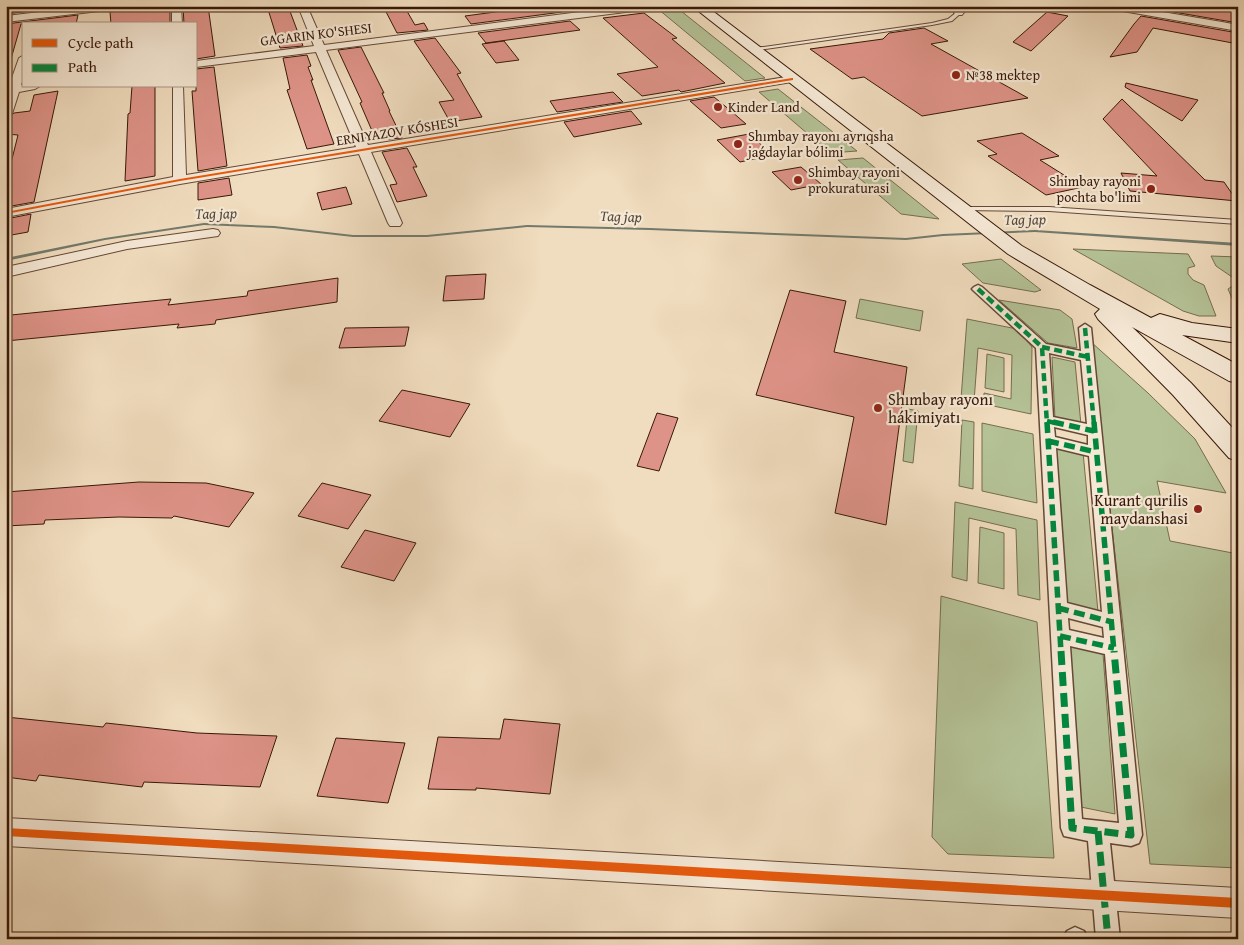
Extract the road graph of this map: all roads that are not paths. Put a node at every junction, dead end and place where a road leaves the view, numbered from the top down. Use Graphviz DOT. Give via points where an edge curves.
graph roads {
  1 [pos="116,6"];
  2 [pos="176,6"];
  3 [pos="302,6"];
  4 [pos="649,6"];
  5 [pos="698,6"];
  6 [pos="1116,7"];
  7 [pos="962,10"];
  8 [pos="1186,10"];
  9 [pos="37,15"];
  10 [pos="1174,18"];
  11 [pos="6,19"];
  12 [pos="176,22"];
  13 [pos="1238,28"];
  14 [pos="319,48"];
  15 [pos="752,49"];
  16 [pos="22,63"];
  17 [pos="198,64"];
  18 [pos="792,79"];
  19 [pos="22,88"];
  20 [pos="178,88"];
  21 [pos="10,90"];
  22 [pos="6,114"];
  23 [pos="363,149"];
  24 [pos="180,180"];
  25 [pos="963,209"];
  26 [pos="6,213"];
  27 [pos="1238,222"];
  28 [pos="395,223"];
  29 [pos="213,233"];
  30 [pos="6,272"];
  31 [pos="978,289"];
  32 [pos="1082,290"];
  33 [pos="1085,328"];
  34 [pos="1238,336"];
  35 [pos="1042,347"];
  36 [pos="1088,357"];
  37 [pos="1238,376"];
  38 [pos="1047,421"];
  39 [pos="1094,431"];
  40 [pos="1048,441"];
  41 [pos="1238,451"];
  42 [pos="1096,452"];
  43 [pos="1058,608"];
  44 [pos="1112,622"];
  45 [pos="1060,636"];
  46 [pos="1114,648"];
  47 [pos="1098,831"];
  48 [pos="6,832"];
  49 [pos="1104,896"];
  50 [pos="1238,903"];
  51 [pos="1108,939"];
  1 -- 9 [label="street"];
  2 -- 12 [label="street"];
  3 -- 14 [label="street"];
  4 -- 14 [label="street, GAGARIN KO'SHESI"];
  5 -- 15 [label="main road"];
  6 -- 10 [label="street"];
  7 -- 15 [label="lane" via="950,20 932,24"];
  8 -- 10 [label="street"];
  9 -- 11 [label="street"];
  10 -- 13 [label="street"];
  14 -- 17 [label="street, GAGARIN KO'SHESI"];
  14 -- 23 [label="street"];
  15 -- 18 [label="main road"];
  16 -- 21 [label="street"];
  18 -- 23 [label="street, ERNIYAZOV KÓSHESI"];
  18 -- 25 [label="main road"];
  19 -- 21 [label="street"];
  20 -- 24 [label="street"];
  21 -- 22 [label="street"];
  23 -- 24 [label="street, ERNIYAZOV KÓSHESI"];
  23 -- 28 [label="street"];
  24 -- 26 [label="street, ERNIYAZOV KÓSHESI"];
  25 -- 27 [label="lane" via="1049,209"];
  25 -- 32 [label="main road" via="1015,250"];
  29 -- 30 [label="street" via="127,245"];
  31 -- 35 [label="street"];
  32 -- 34 [label="main road" via="1156,320 1191,330"];
  32 -- 37 [label="main road"];
  32 -- 41 [label="main road" via="1182,389"];
  33 -- 36 [label="street"];
  35 -- 36 [label="street"];
  35 -- 38 [label="street"];
  36 -- 39 [label="street"];
  38 -- 39 [label="street"];
  38 -- 40 [label="street"];
  39 -- 42 [label="street"];
  40 -- 42 [label="street"];
  40 -- 43 [label="street"];
  42 -- 44 [label="street"];
  43 -- 44 [label="street"];
  43 -- 45 [label="street"];
  44 -- 46 [label="street"];
  45 -- 46 [label="street"];
  45 -- 47 [label="street" via="1072,828"];
  46 -- 47 [label="street" via="1131,835"];
  47 -- 49 [label="street"];
  48 -- 49 [label="street"];
  49 -- 50 [label="street"];
  49 -- 51 [label="street"];
}
